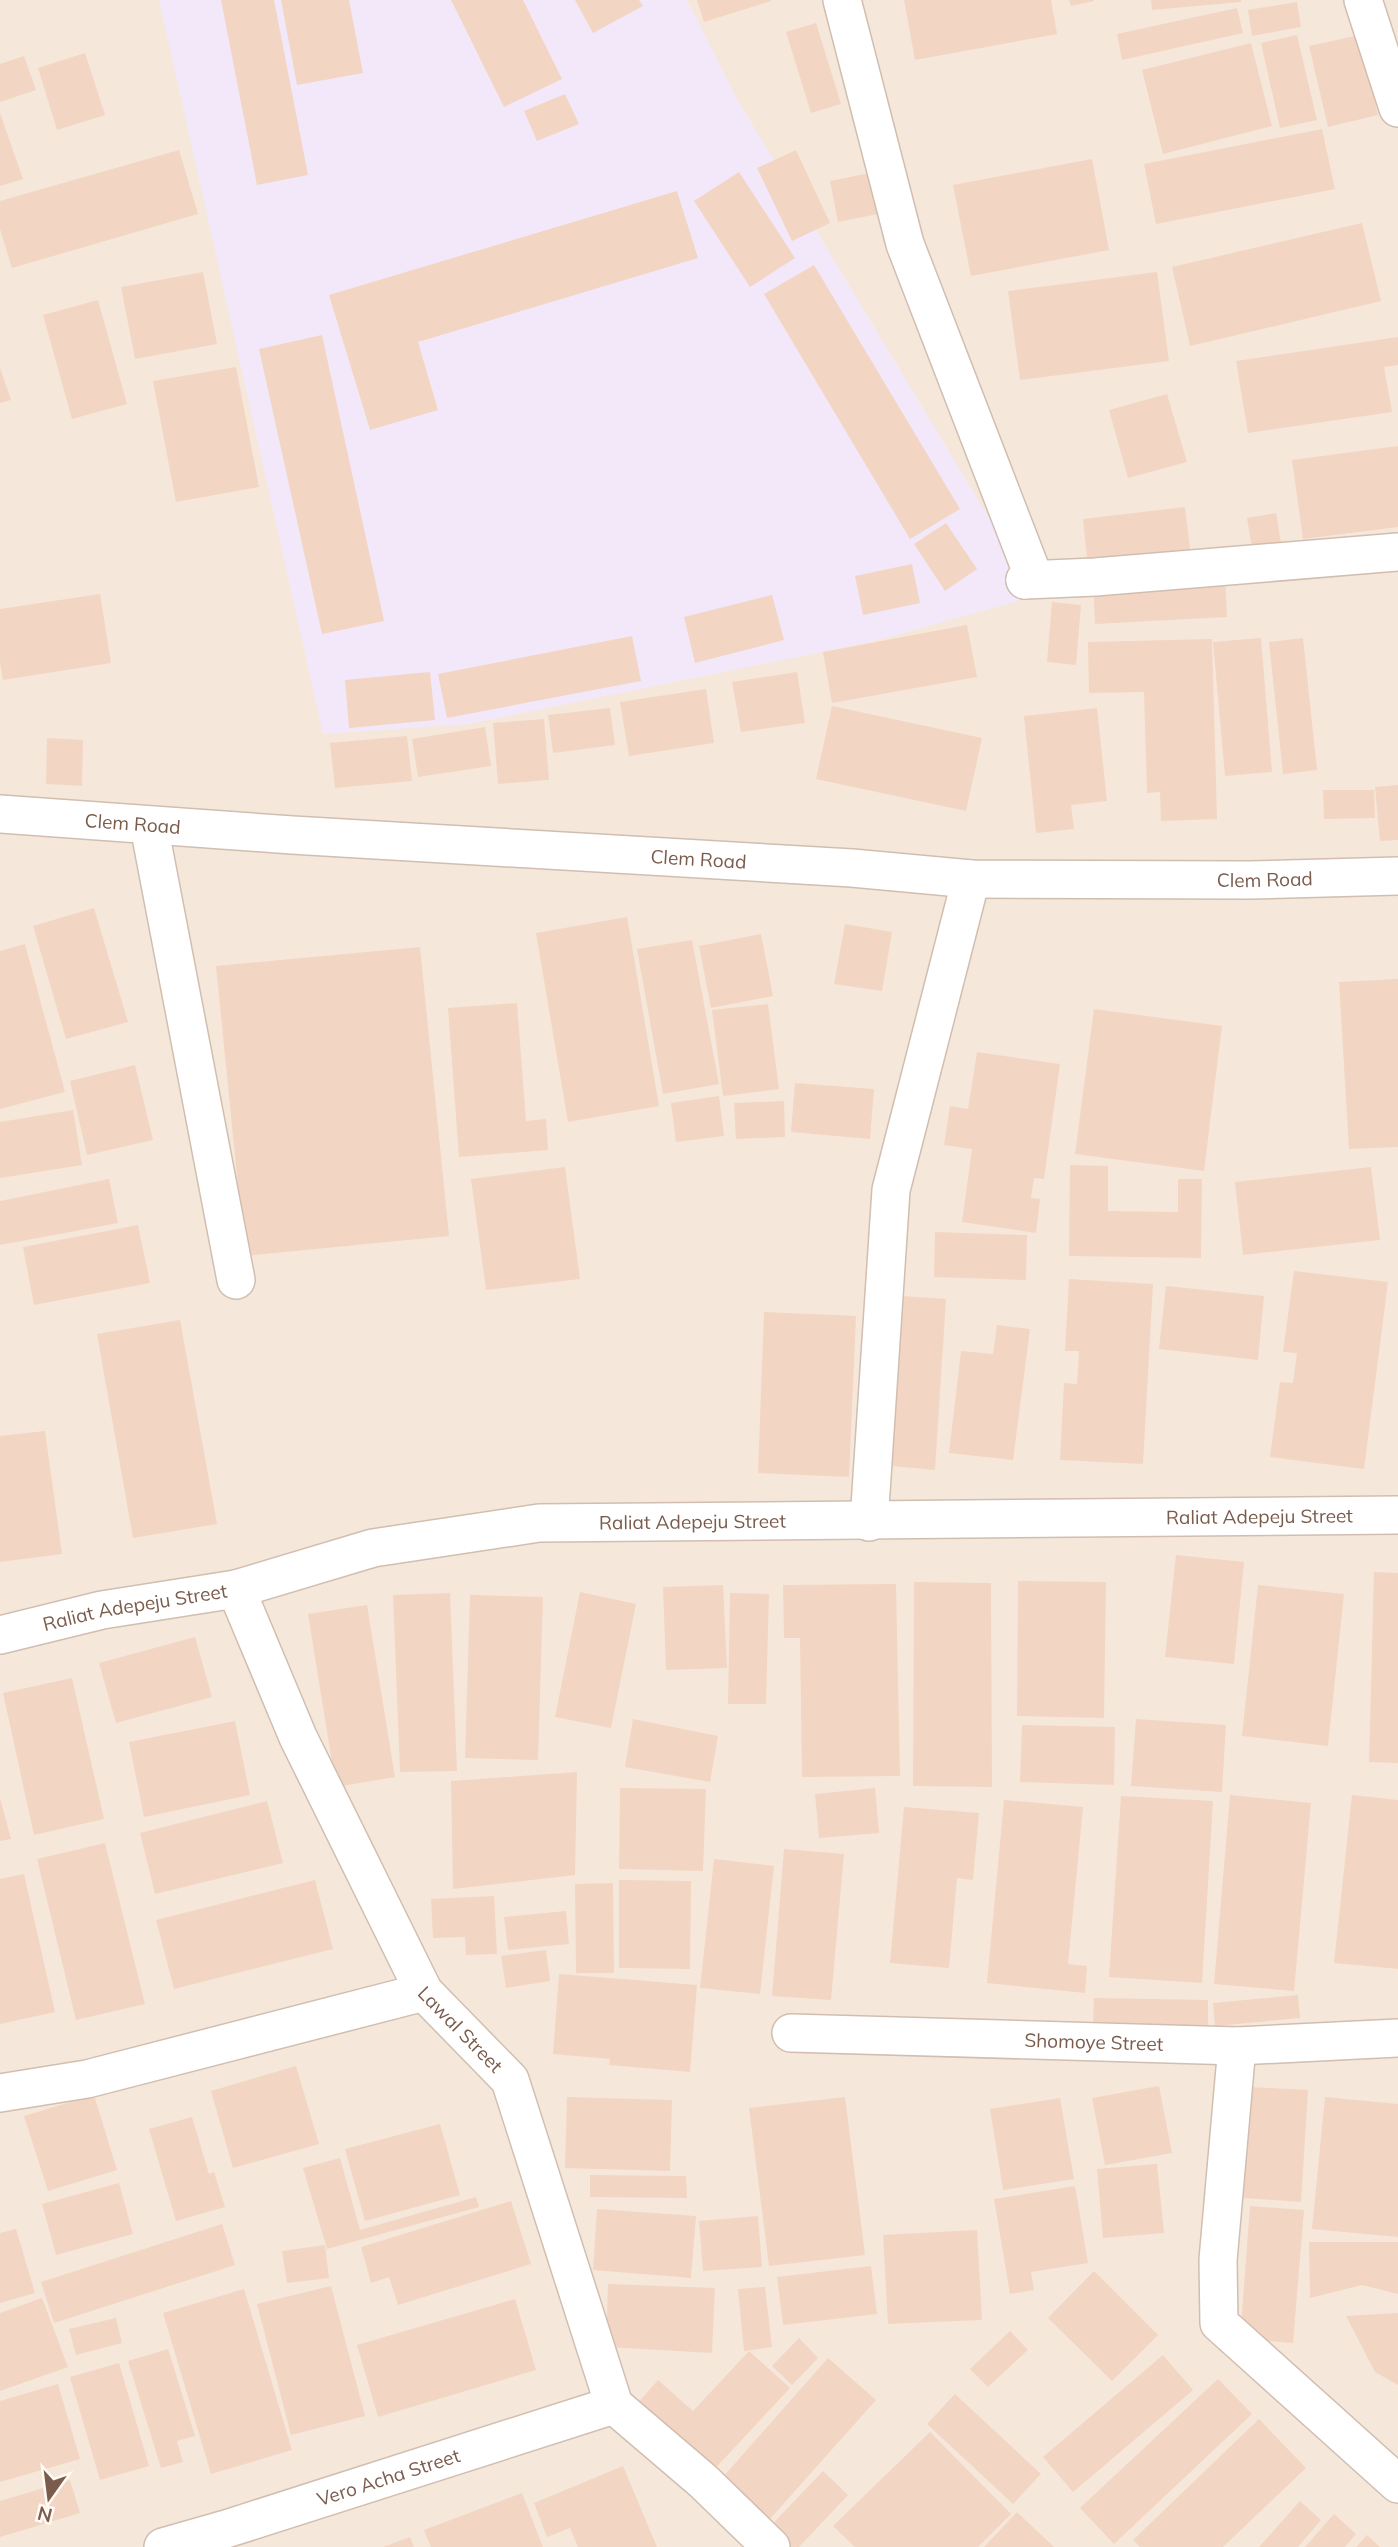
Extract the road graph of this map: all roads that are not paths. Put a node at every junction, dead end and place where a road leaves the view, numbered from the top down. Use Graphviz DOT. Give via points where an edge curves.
graph roads {
  1 [pos="842,0"];
  2 [pos="1363,0"];
  3 [pos="1398,108"];
  4 [pos="1398,552"];
  5 [pos="0,814"];
  6 [pos="149,826"];
  7 [pos="1398,876"];
  8 [pos="971,878"];
  9 [pos="236,1280"];
  10 [pos="1398,1515"];
  11 [pos="869,1521"];
  12 [pos="236,1589"];
  13 [pos="0,1635"];
  14 [pos="424,1992"];
  15 [pos="791,2033"];
  16 [pos="1398,2038"];
  17 [pos="1237,2046"];
  18 [pos="0,2093"];
  19 [pos="614,2405"];
  20 [pos="1398,2484"];
  21 [pos="163,2547"];
  22 [pos="771,2547"];
  1 -- 4 [label="street" via="905,244 1034,578 1025,580"];
  2 -- 3 [label="street"];
  5 -- 6 [label="street, Clem Road"];
  6 -- 8 [label="street, Clem Road"];
  6 -- 9 [label="street"];
  7 -- 8 [label="street, Clem Road"];
  8 -- 11 [label="street" via="891,1190"];
  10 -- 11 [label="street, Raliat Adepeju Street"];
  11 -- 12 [label="street, Raliat Adepeju Street" via="538,1523 373,1548"];
  12 -- 13 [label="street, Raliat Adepeju Street" via="102,1610"];
  12 -- 14 [label="street, Lawal Street" via="298,1737"];
  14 -- 18 [label="street" via="87,2079"];
  14 -- 19 [label="street, Lawal Street" via="510,2080"];
  15 -- 17 [label="street, Shomoye Street"];
  16 -- 17 [label="street, Shomoye Street"];
  17 -- 20 [label="street" via="1218,2260 1219,2323"];
  19 -- 21 [label="street, Vero Acha Street"];
  19 -- 22 [label="street"];
}
